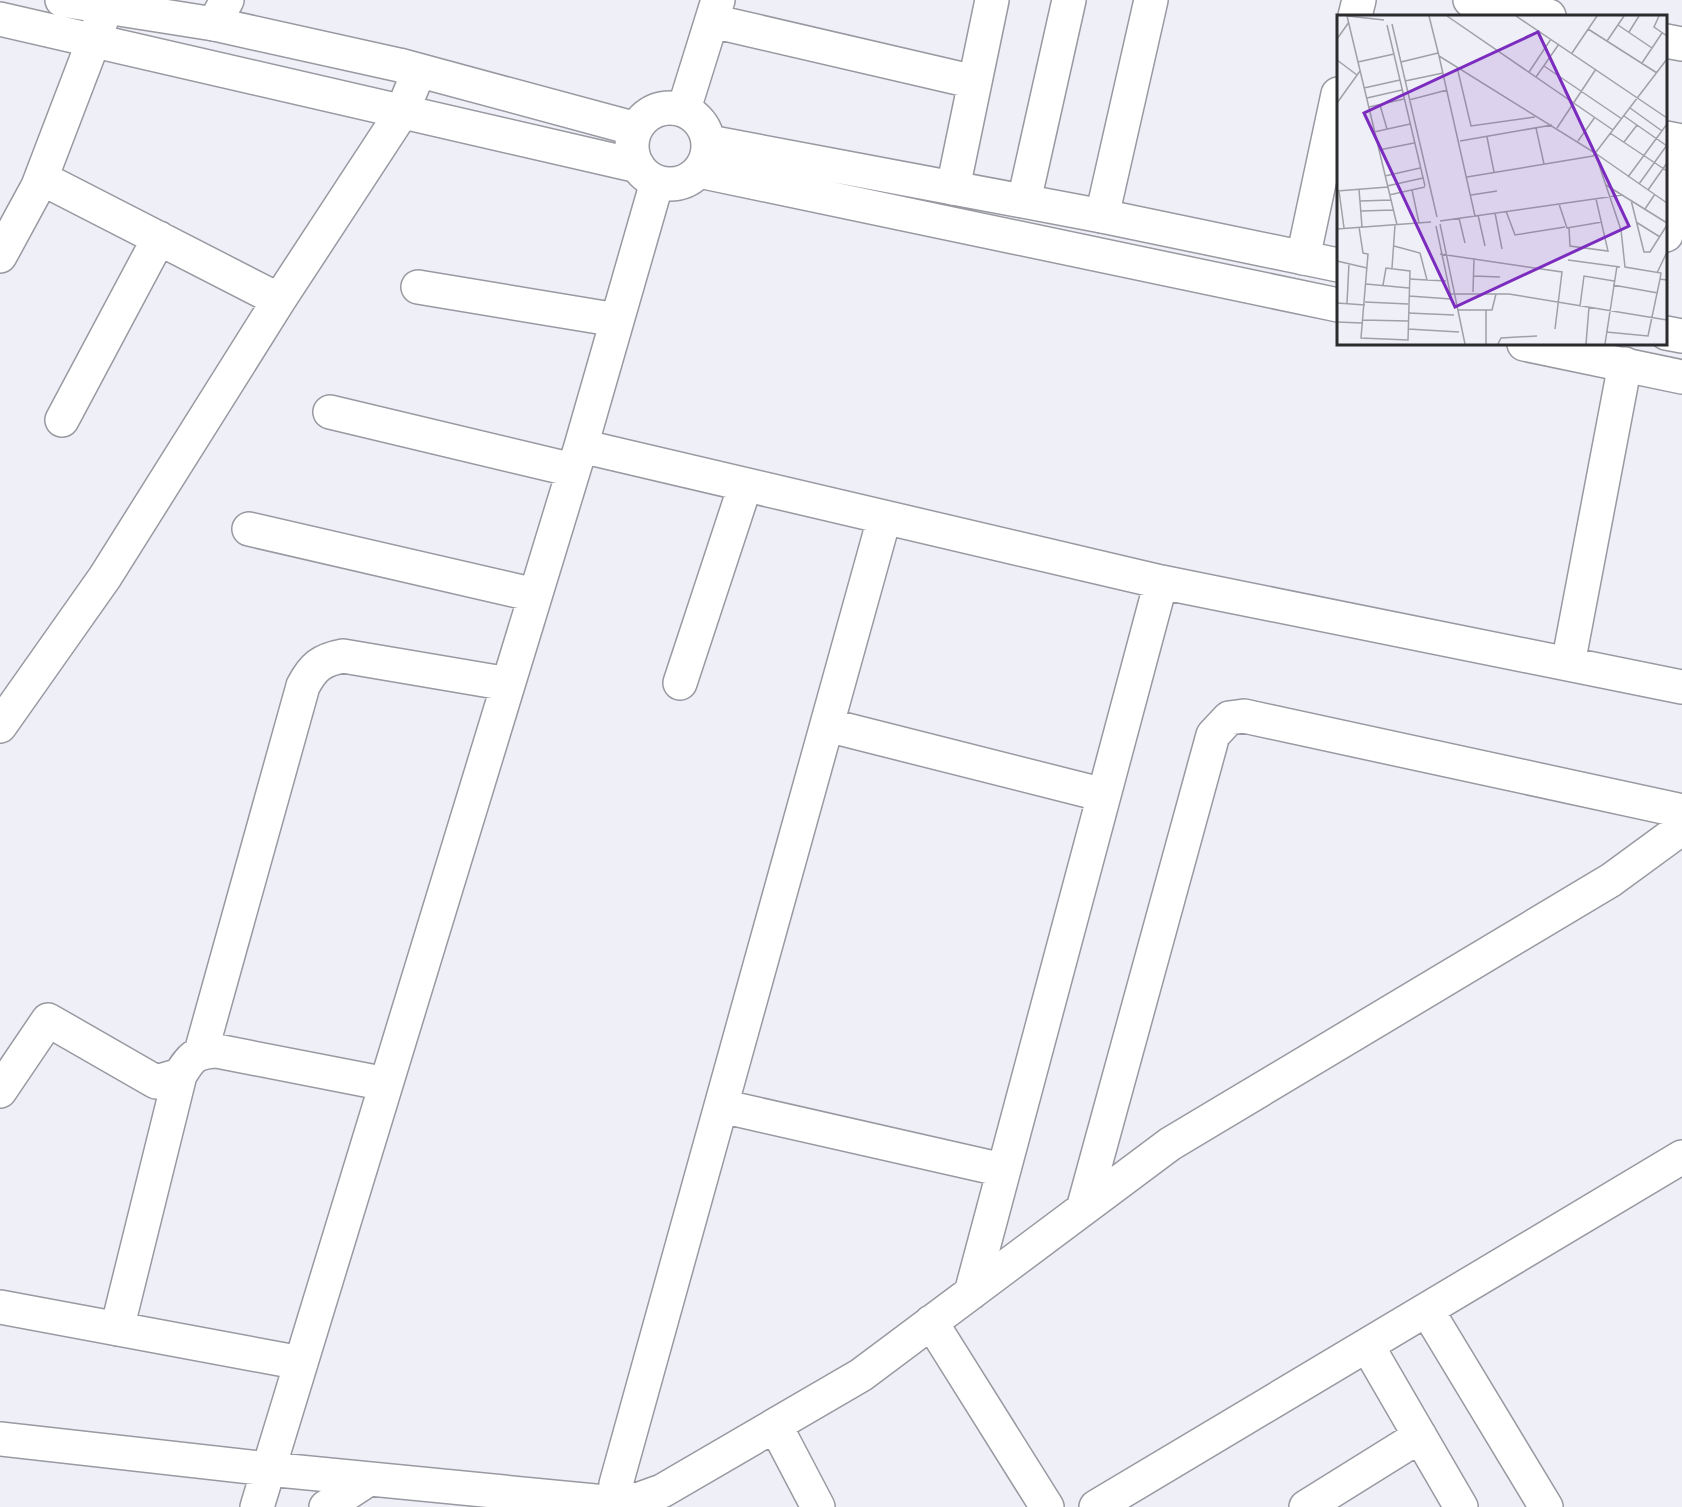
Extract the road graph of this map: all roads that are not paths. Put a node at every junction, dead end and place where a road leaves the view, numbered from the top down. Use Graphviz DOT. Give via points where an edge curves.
graph roads {
  1 [pos="65,0"];
  2 [pos="992,0"];
  3 [pos="1069,0"];
  4 [pos="1151,0"];
  5 [pos="1359,0"];
  6 [pos="1470,0"];
  7 [pos="106,8"];
  8 [pos="715,10"];
  9 [pos="221,12"];
  10 [pos="1513,13"];
  11 [pos="1355,15"];
  12 [pos="1537,15"];
  13 [pos="0,19"];
  14 [pos="1667,40"];
  15 [pos="93,41"];
  16 [pos="1682,44"];
  17 [pos="419,71"];
  18 [pos="975,82"];
  19 [pos="1337,99"];
  20 [pos="684,109"];
  21 [pos="402,112"];
  22 [pos="636,129"];
  23 [pos="1667,138"];
  24 [pos="1682,141"];
  25 [pos="704,156"];
  26 [pos="1682,160"];
  27 [pos="647,174"];
  28 [pos="41,178"];
  29 [pos="953,188"];
  30 [pos="1024,201"];
  31 [pos="1102,216"];
  32 [pos="1667,226"];
  33 [pos="159,238"];
  34 [pos="0,256"];
  35 [pos="1303,258"];
  36 [pos="1337,265"];
  37 [pos="418,287"];
  38 [pos="279,300"];
  39 [pos="1337,305"];
  40 [pos="617,320"];
  41 [pos="1667,333"];
  42 [pos="1682,336"];
  43 [pos="1529,345"];
  44 [pos="1624,364"];
  45 [pos="1682,377"];
  46 [pos="330,412"];
  47 [pos="62,420"];
  48 [pos="577,458"];
  49 [pos="745,486"];
  50 [pos="884,519"];
  51 [pos="249,529"];
  52 [pos="1161,582"];
  53 [pos="535,595"];
  54 [pos="1568,664"];
  55 [pos="680,683"];
  56 [pos="508,684"];
  57 [pos="1682,687"];
  58 [pos="827,725"];
  59 [pos="0,726"];
  60 [pos="1104,795"];
  61 [pos="1682,811"];
  62 [pos="1682,828"];
  63 [pos="190,1064"];
  64 [pos="386,1084"];
  65 [pos="0,1091"];
  66 [pos="721,1106"];
  67 [pos="1682,1157"];
  68 [pos="1003,1170"];
  69 [pos="1083,1209"];
  70 [pos="971,1293"];
  71 [pos="0,1307"];
  72 [pos="1427,1310"];
  73 [pos="931,1322"];
  74 [pos="117,1329"];
  75 [pos="1367,1345"];
  76 [pos="301,1363"];
  77 [pos="775,1425"];
  78 [pos="1420,1436"];
  79 [pos="0,1439"];
  80 [pos="268,1469"];
  81 [pos="369,1479"];
  82 [pos="625,1506"];
  83 [pos="257,1507"];
  84 [pos="326,1507"];
  85 [pos="818,1507"];
  86 [pos="1047,1507"];
  87 [pos="1096,1507"];
  88 [pos="1306,1507"];
  89 [pos="1461,1507"];
  90 [pos="1545,1507"];
  1 -- 7 [label="street"];
  2 -- 18 [label="street"];
  3 -- 30 [label="street"];
  4 -- 31 [label="street"];
  5 -- 11 [label="street"];
  6 -- 10 [label="street"];
  7 -- 9 [label="street"];
  7 -- 15 [label="street"];
  8 -- 18 [label="street"];
  8 -- 20 [label="street"];
  9 -- 17 [label="street"];
  10 -- 12 [label="street"];
  13 -- 15 [label="street"];
  14 -- 16 [label="street"];
  15 -- 21 [label="street"];
  15 -- 28 [label="street"];
  17 -- 21 [label="street"];
  17 -- 22 [label="street"];
  18 -- 29 [label="street"];
  19 -- 35 [label="street"];
  20 -- 22 [label="street" via="656,110"];
  20 -- 25 [label="street" via="701,122"];
  21 -- 27 [label="street"];
  21 -- 38 [label="street"];
  22 -- 27 [label="street" via="632,142"];
  23 -- 24 [label="street"];
  25 -- 27 [label="street" via="676,184"];
  25 -- 29 [label="street"];
  25 -- 39 [label="street"];
  26 -- 32 [label="street"];
  27 -- 40 [label="street"];
  28 -- 33 [label="street"];
  28 -- 34 [label="street"];
  29 -- 30 [label="street"];
  30 -- 31 [label="street"];
  31 -- 35 [label="street"];
  33 -- 38 [label="street"];
  33 -- 47 [label="street"];
  35 -- 36 [label="street"];
  37 -- 40 [label="street"];
  38 -- 59 [label="street" via="105,577"];
  40 -- 48 [label="street"];
  41 -- 42 [label="street"];
  43 -- 44 [label="street"];
  44 -- 45 [label="street"];
  44 -- 54 [label="street"];
  46 -- 48 [label="street"];
  48 -- 49 [label="street"];
  48 -- 53 [label="street"];
  49 -- 50 [label="street"];
  49 -- 55 [label="street"];
  50 -- 52 [label="street"];
  50 -- 58 [label="street"];
  51 -- 53 [label="street"];
  52 -- 54 [label="street"];
  52 -- 60 [label="street"];
  53 -- 56 [label="street"];
  54 -- 57 [label="street"];
  56 -- 63 [label="street" via="343,656 325,659 312,670 303,686"];
  56 -- 64 [label="street"];
  58 -- 60 [label="street"];
  58 -- 66 [label="street"];
  60 -- 68 [label="street"];
  61 -- 69 [label="street" via="1244,716 1229,718 1213,735"];
  62 -- 69 [label="street" via="1611,880 1170,1144"];
  63 -- 64 [label="street" via="217,1051"];
  63 -- 65 [label="street" via="156,1082 48,1020"];
  63 -- 74 [label="street"];
  64 -- 76 [label="street"];
  66 -- 68 [label="street"];
  66 -- 82 [label="street" via="616,1484"];
  67 -- 72 [label="street"];
  68 -- 70 [label="street"];
  69 -- 70 [label="street"];
  70 -- 73 [label="street"];
  71 -- 74 [label="street"];
  72 -- 75 [label="street"];
  72 -- 90 [label="street"];
  73 -- 77 [label="street" via="861,1375"];
  73 -- 86 [label="street"];
  74 -- 76 [label="street"];
  75 -- 78 [label="street"];
  75 -- 87 [label="street"];
  76 -- 80 [label="street"];
  77 -- 82 [label="street" via="662,1491"];
  77 -- 85 [label="street"];
  78 -- 88 [label="street"];
  78 -- 89 [label="street"];
  79 -- 80 [label="street"];
  80 -- 81 [label="street"];
  80 -- 83 [label="street"];
  81 -- 82 [label="street"];
  81 -- 84 [label="street"];
}
